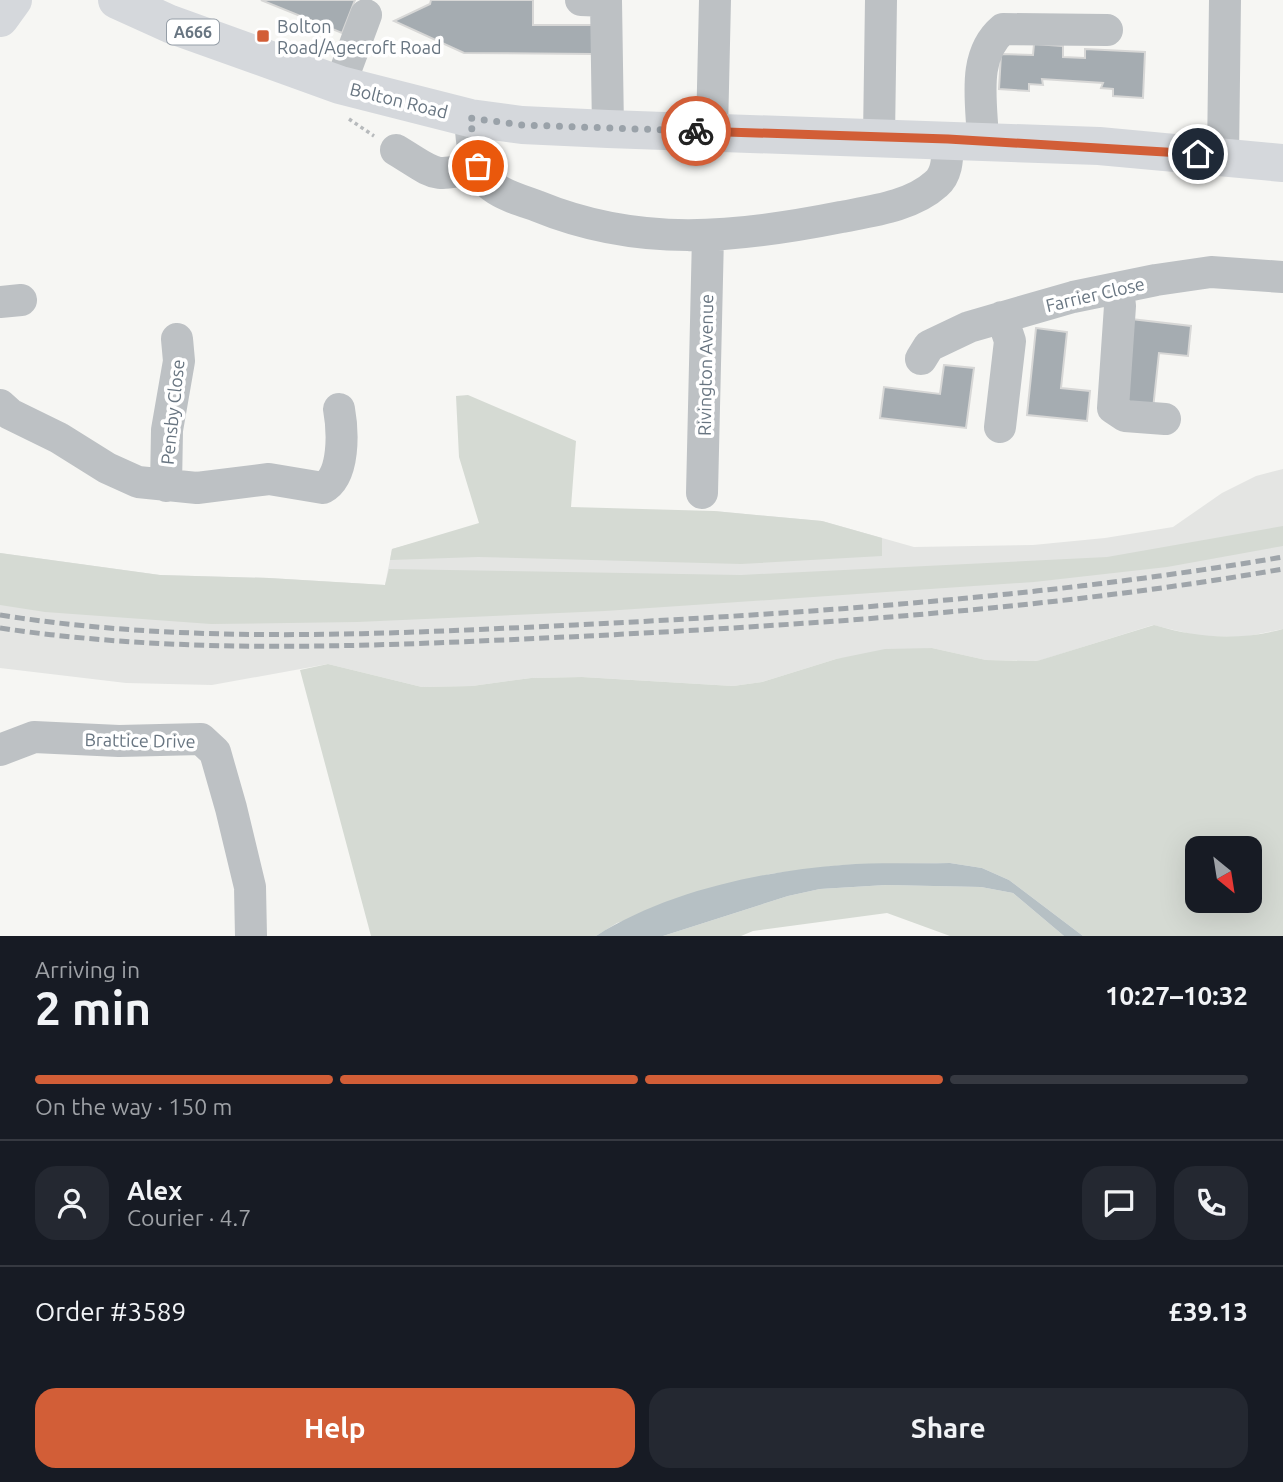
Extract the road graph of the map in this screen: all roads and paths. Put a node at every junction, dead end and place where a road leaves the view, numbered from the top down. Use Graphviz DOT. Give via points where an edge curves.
graph roads {
  1 [pos="13,0"];
  2 [pos="117,0"];
  3 [pos="581,0"];
  4 [pos="715,0"];
  5 [pos="881,0"];
  6 [pos="1225,0"];
  7 [pos="366,15"];
  8 [pos="0,18"];
  9 [pos="1107,30"];
  10 [pos="340,85"];
  11 [pos="470,118"];
  12 [pos="608,129"];
  13 [pos="712,131"];
  14 [pos="879,136"];
  15 [pos="966,140"];
  16 [pos="396,150"];
  17 [pos="1223,156"];
  18 [pos="1283,163"];
  19 [pos="478,166"];
  20 [pos="708,236"];
  21 [pos="1283,277"];
  22 [pos="1118,288"];
  23 [pos="1002,317"];
  24 [pos="187,352"];
  25 [pos="921,359"];
  26 [pos="0,405"];
  27 [pos="339,409"];
  28 [pos="1165,419"];
  29 [pos="1000,427"];
  30 [pos="166,486"];
  31 [pos="702,493"];
  32 [pos="0,750"];
  33 [pos="251,936"];
  1 -- 8 [label="main road"];
  2 -- 10 [label="main road, Bolton Road / A666" via="170,24"];
  3 -- 12 [label="street" via="606,1"];
  4 -- 13 [label="street"];
  5 -- 14 [label="street"];
  6 -- 17 [label="street"];
  7 -- 10 [label="street"];
  9 -- 15 [label="street" via="1003,30 991,39 981,64"];
  10 -- 11 [label="main road, Bolton Road / A666"];
  11 -- 12 [label="main road, Bolton Road / A666"];
  11 -- 19 [label="street"];
  12 -- 13 [label="main road, Bolton Road / A666"];
  13 -- 14 [label="main road, Bolton Road / A666"];
  14 -- 15 [label="main road, Bolton Road / A666"];
  15 -- 17 [label="main road, Bolton Road / A666"];
  15 -- 20 [label="street" via="937,184 920,194 870,212 766,232"];
  16 -- 19 [label="street" via="436,174"];
  17 -- 18 [label="main road, Bolton Road / A666"];
  19 -- 20 [label="street" via="492,187 562,217 635,233"];
  20 -- 31 [label="street, Rivington Avenue"];
  21 -- 22 [label="street, Farrier Close" via="1211,272"];
  22 -- 23 [label="street, Farrier Close"];
  22 -- 28 [label="street" via="1121,306 1112,408 1125,416"];
  23 -- 25 [label="street, Farrier Close" via="929,346"];
  23 -- 29 [label="street" via="1010,341"];
  24 -- 30 [label="street, Pensby Close" via="167,430"];
  26 -- 30 [label="street" via="107,468 138,482"];
  27 -- 30 [label="street" via="342,446 335,475 323,488 269,479 197,488"];
  32 -- 33 [label="street, Brattice Drive" via="34,737 201,739 215,752 231,807 250,887"];
}
